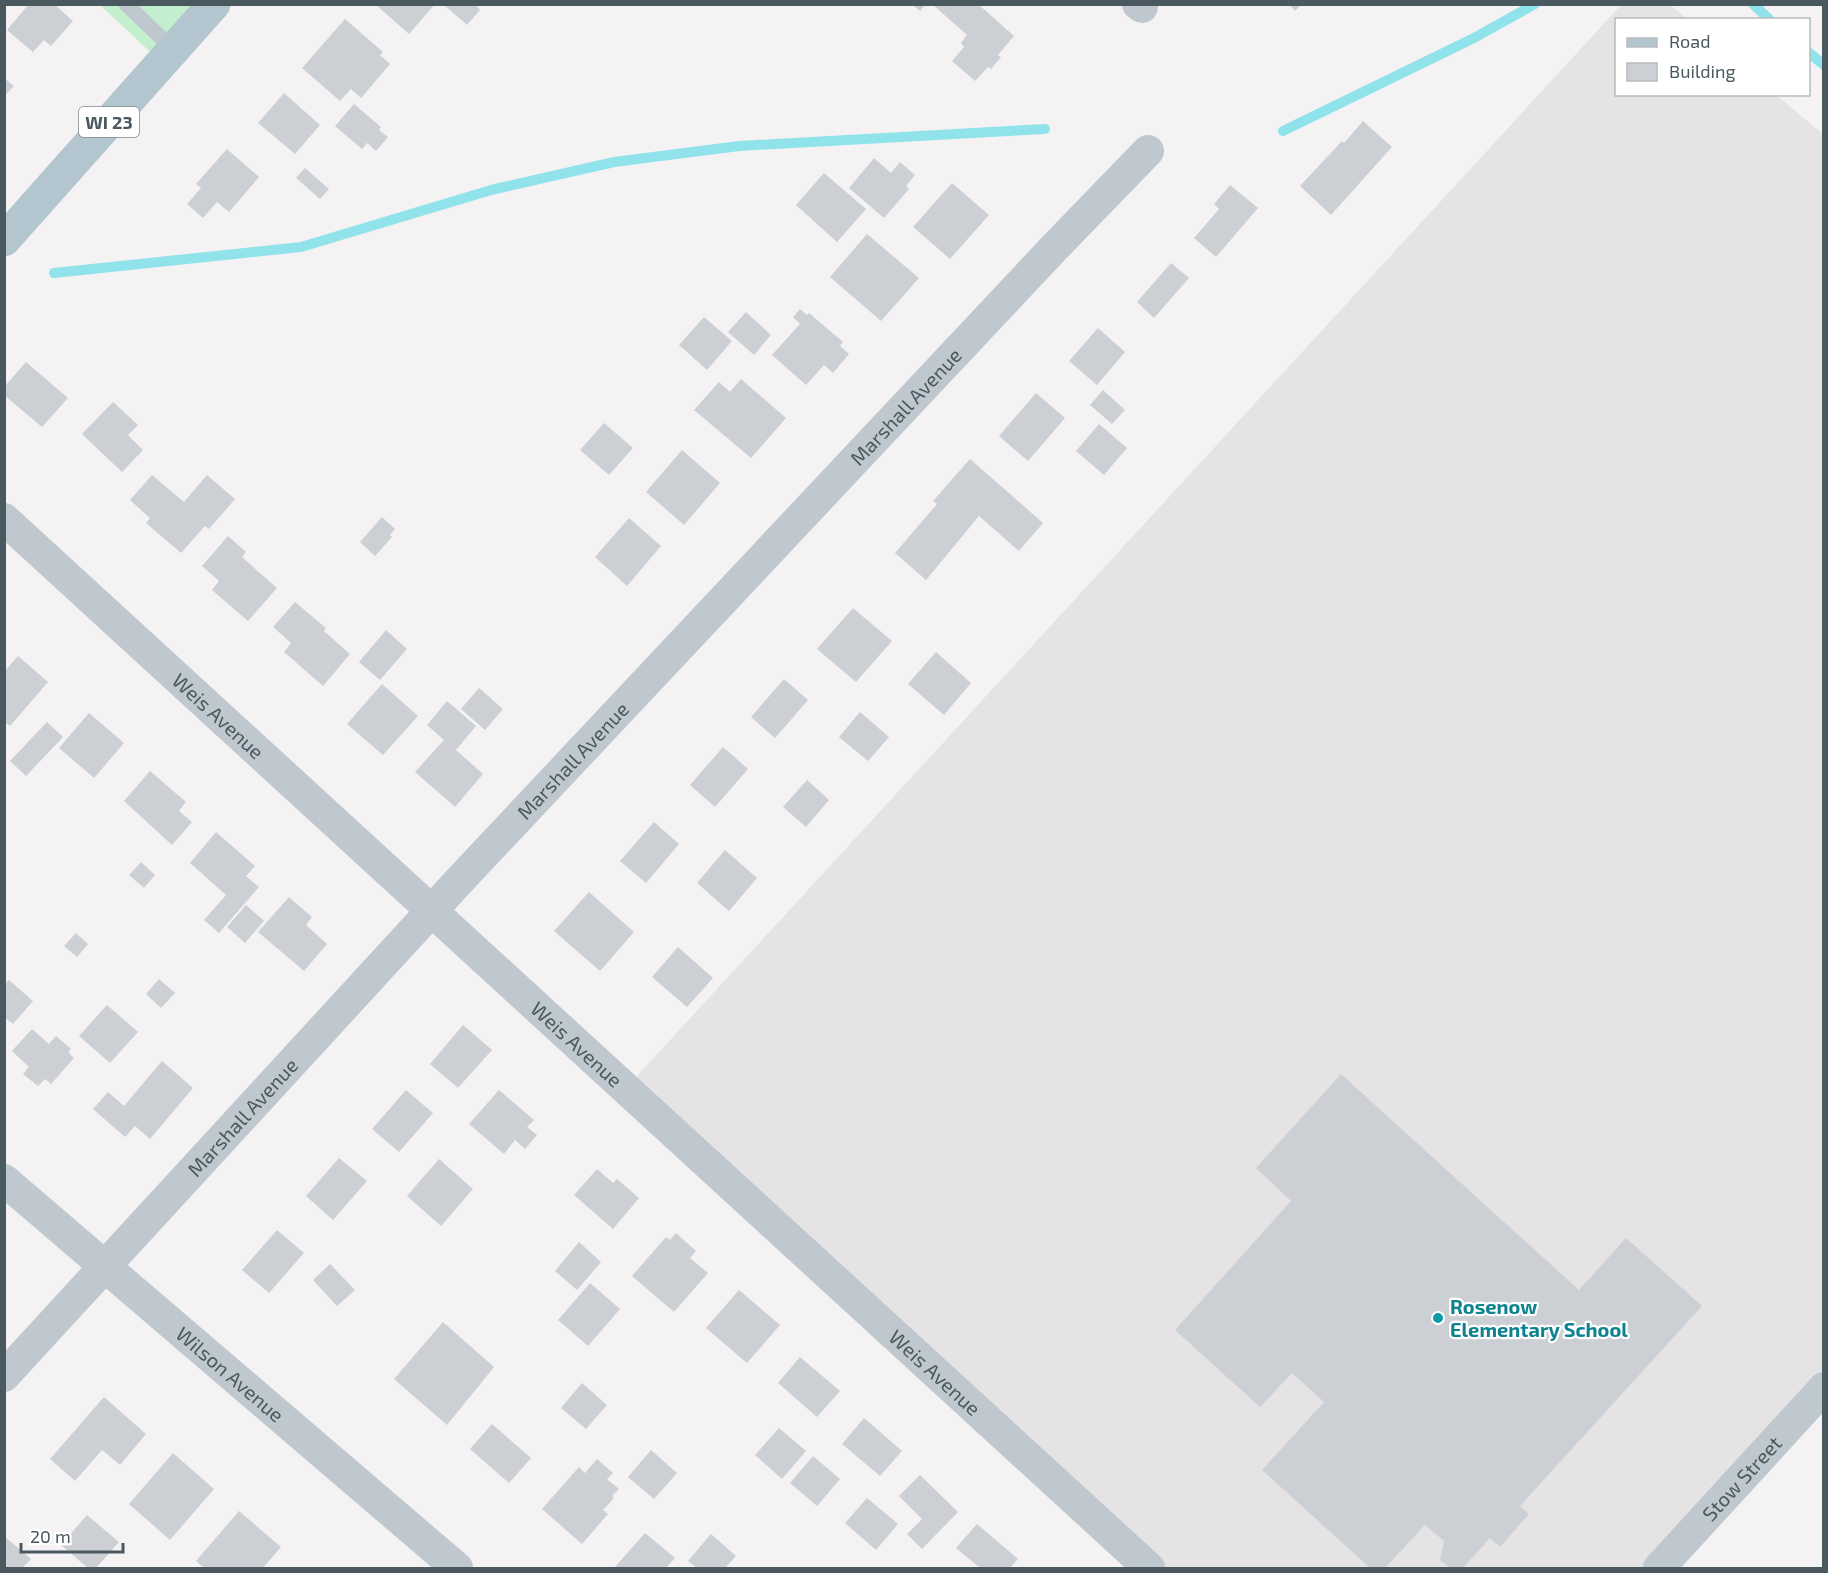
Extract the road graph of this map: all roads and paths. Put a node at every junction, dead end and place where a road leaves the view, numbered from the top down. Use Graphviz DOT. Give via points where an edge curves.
graph roads {
  1 [pos="126,4"];
  2 [pos="214,4"];
  3 [pos="174,50"];
  4 [pos="1148,151"];
  5 [pos="4,240"];
  6 [pos="4,519"];
  7 [pos="431,910"];
  8 [pos="4,1180"];
  9 [pos="105,1266"];
  10 [pos="4,1376"];
  11 [pos="1824,1388"];
  12 [pos="457,1569"];
  13 [pos="1149,1569"];
  14 [pos="1659,1569"];
  1 -- 3 [label="lane"];
  2 -- 3 [label="main road, WI 23"];
  3 -- 5 [label="main road, WI 23"];
  4 -- 7 [label="street, Marshall Avenue"];
  6 -- 7 [label="street, Weis Avenue"];
  7 -- 9 [label="street, Marshall Avenue"];
  7 -- 13 [label="street, Weis Avenue"];
  8 -- 9 [label="street, Wilson Avenue"];
  9 -- 10 [label="street, Marshall Avenue"];
  9 -- 12 [label="street, Wilson Avenue"];
  11 -- 14 [label="street, Stow Street"];
}
